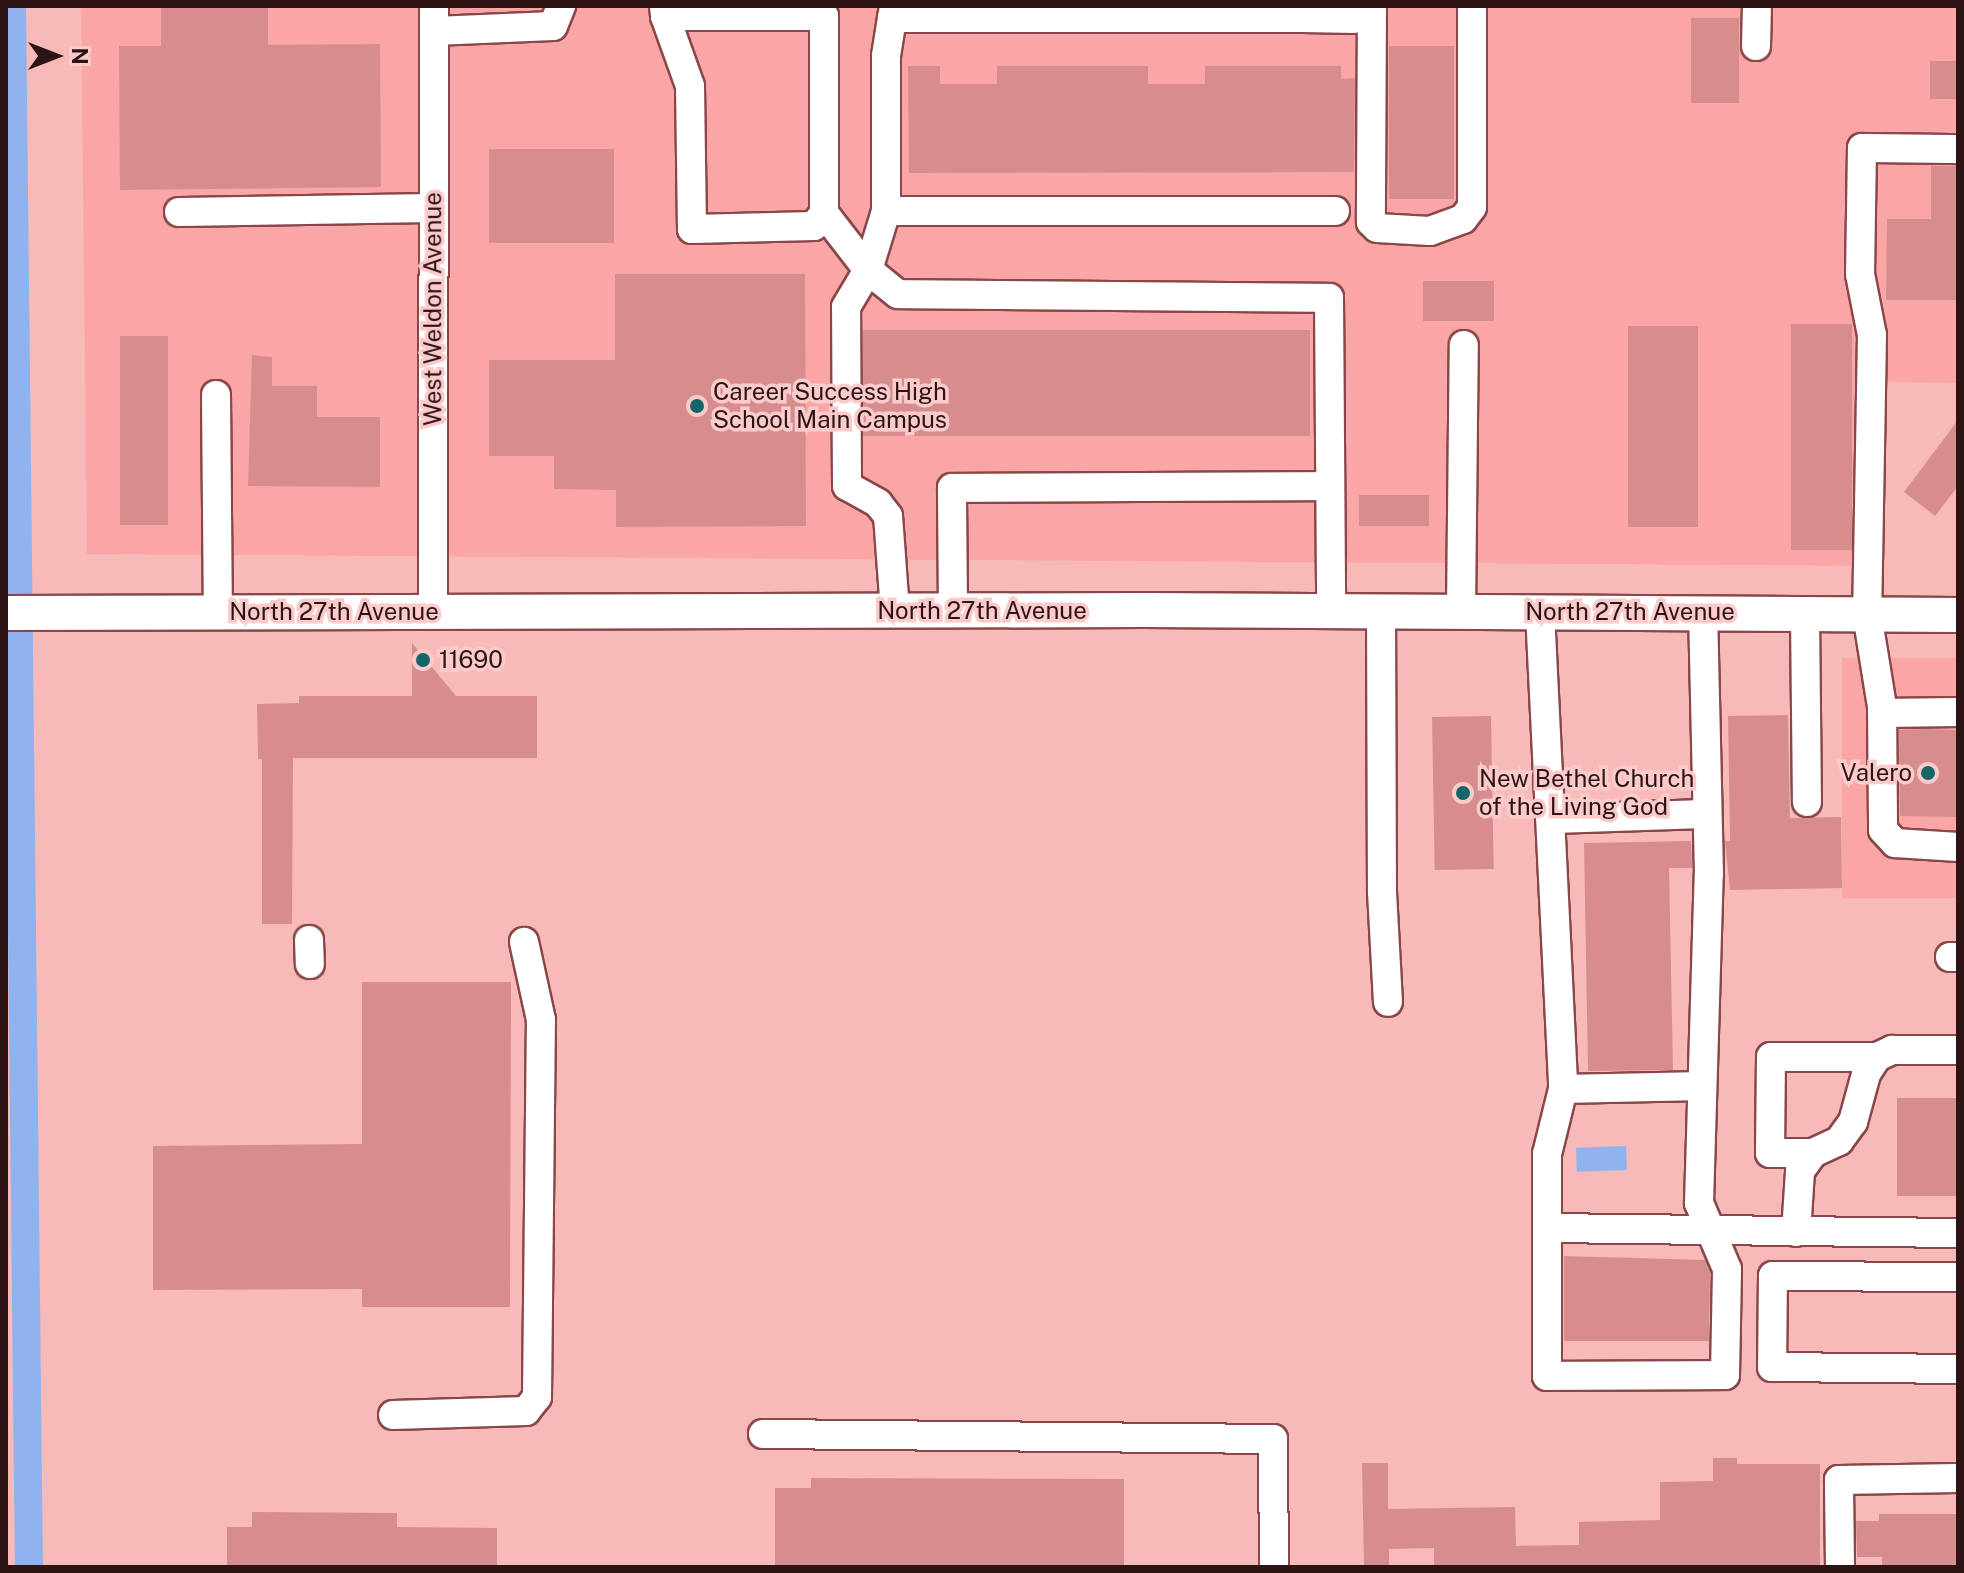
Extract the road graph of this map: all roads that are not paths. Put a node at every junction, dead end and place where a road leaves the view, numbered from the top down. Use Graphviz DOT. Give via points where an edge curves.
graph roads {
  1 [pos="561,6"];
  2 [pos="1472,6"];
  3 [pos="1757,6"];
  4 [pos="664,11"];
  5 [pos="893,12"];
  6 [pos="1304,12"];
  7 [pos="1363,12"];
  8 [pos="434,18"];
  9 [pos="1756,46"];
  10 [pos="1958,149"];
  11 [pos="433,208"];
  12 [pos="886,211"];
  13 [pos="1335,211"];
  14 [pos="179,212"];
  15 [pos="824,213"];
  16 [pos="868,270"];
  17 [pos="1464,345"];
  18 [pos="216,395"];
  19 [pos="1330,486"];
  20 [pos="953,610"];
  21 [pos="1331,610"];
  22 [pos="1381,610"];
  23 [pos="895,611"];
  24 [pos="1461,611"];
  25 [pos="218,612"];
  26 [pos="433,612"];
  27 [pos="1540,612"];
  28 [pos="6,613"];
  29 [pos="1703,613"];
  30 [pos="1805,614"];
  31 [pos="1867,614"];
  32 [pos="1958,615"];
  33 [pos="1958,712"];
  34 [pos="1882,713"];
  35 [pos="1807,802"];
  36 [pos="1705,814"];
  37 [pos="1553,819"];
  38 [pos="1958,847"];
  39 [pos="524,942"];
  40 [pos="1388,1002"];
  41 [pos="1958,1050"];
  42 [pos="1877,1057"];
  43 [pos="1702,1086"];
  44 [pos="1563,1089"];
  45 [pos="1813,1153"];
  46 [pos="1547,1228"];
  47 [pos="1710,1230"];
  48 [pos="1796,1232"];
  49 [pos="1958,1233"];
  50 [pos="1958,1277"];
  51 [pos="1958,1369"];
  52 [pos="393,1415"];
  53 [pos="763,1434"];
  54 [pos="1958,1478"];
  55 [pos="1274,1567"];
  56 [pos="1840,1567"];
  1 -- 8 [label="street" via="553,26"];
  2 -- 7 [label="street" via="1472,207 1463,219 1430,231 1377,228 1371,222"];
  3 -- 9 [label="street"];
  4 -- 15 [label="street" via="824,16"];
  4 -- 15 [label="street" via="690,86 692,229 814,226"];
  5 -- 6 [label="street"];
  5 -- 12 [label="street" via="886,56"];
  6 -- 7 [label="street"];
  8 -- 11 [label="street, West Weldon Avenue"];
  10 -- 31 [label="street" via="1862,148 1860,274 1872,335"];
  11 -- 14 [label="street"];
  11 -- 26 [label="street, West Weldon Avenue"];
  12 -- 13 [label="street"];
  12 -- 16 [label="street"];
  15 -- 16 [label="street"];
  16 -- 19 [label="street" via="898,294 1329,298"];
  16 -- 23 [label="street" via="846,307 847,486 878,503 888,516"];
  17 -- 24 [label="street"];
  18 -- 25 [label="street"];
  19 -- 20 [label="street" via="952,488"];
  19 -- 21 [label="street"];
  20 -- 21 [label="main road, North 27th Avenue"];
  20 -- 23 [label="main road, North 27th Avenue"];
  21 -- 22 [label="main road, North 27th Avenue"];
  22 -- 24 [label="main road, North 27th Avenue"];
  22 -- 40 [label="street"];
  23 -- 26 [label="main road, North 27th Avenue"];
  24 -- 27 [label="main road, North 27th Avenue"];
  25 -- 26 [label="main road, North 27th Avenue"];
  25 -- 28 [label="main road, North 27th Avenue"];
  27 -- 29 [label="main road, North 27th Avenue"];
  27 -- 37 [label="street"];
  29 -- 30 [label="main road, North 27th Avenue"];
  29 -- 36 [label="street"];
  30 -- 31 [label="main road, North 27th Avenue"];
  30 -- 35 [label="street"];
  31 -- 32 [label="main road, North 27th Avenue"];
  31 -- 34 [label="street"];
  33 -- 34 [label="street"];
  34 -- 38 [label="street" via="1883,830 1895,843"];
  36 -- 37 [label="street"];
  36 -- 43 [label="street" via="1709,874"];
  37 -- 44 [label="street"];
  39 -- 52 [label="street" via="541,1020 537,1397 526,1411"];
  41 -- 42 [label="street" via="1892,1050"];
  42 -- 45 [label="street" via="1866,1074 1853,1122 1839,1141"];
  42 -- 45 [label="street" via="1771,1057 1770,1153"];
  43 -- 44 [label="street"];
  43 -- 47 [label="street" via="1699,1203"];
  44 -- 46 [label="street" via="1547,1154"];
  45 -- 48 [label="street" via="1800,1171"];
  46 -- 47 [label="street"];
  46 -- 47 [label="street" via="1547,1376 1725,1375 1727,1269"];
  47 -- 48 [label="street"];
  48 -- 49 [label="street"];
  50 -- 51 [label="street" via="1773,1276 1772,1367"];
  53 -- 55 [label="street" via="1273,1439"];
  54 -- 56 [label="street" via="1839,1480"];
}
